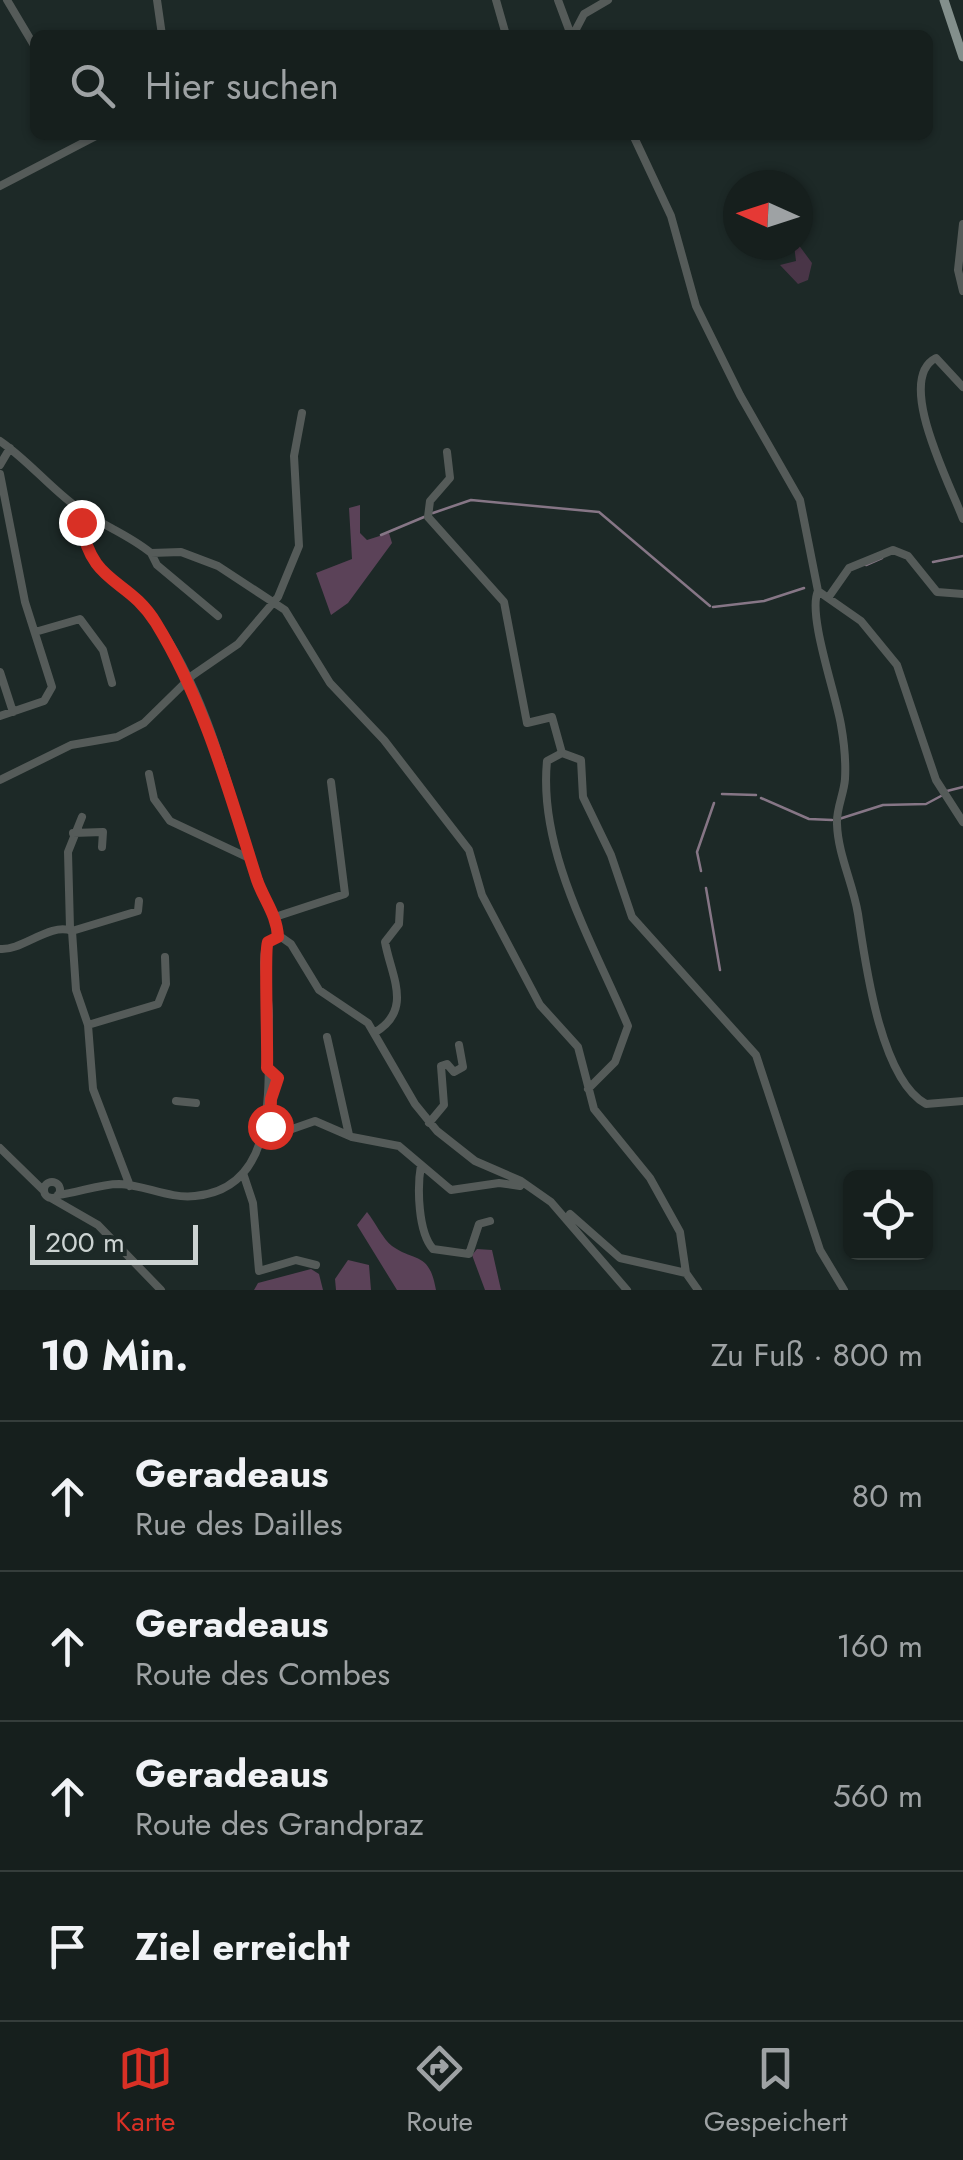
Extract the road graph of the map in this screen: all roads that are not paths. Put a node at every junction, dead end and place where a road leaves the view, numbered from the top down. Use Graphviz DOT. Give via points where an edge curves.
graph roads {
  1 [pos="6,0"];
  2 [pos="157,0"];
  3 [pos="496,0"];
  4 [pos="558,0"];
  5 [pos="608,0"];
  6 [pos="944,0"];
  7 [pos="161,30"];
  8 [pos="505,30"];
  9 [pos="570,30"];
  10 [pos="575,30"];
  11 [pos="30,39"];
  12 [pos="963,57"];
  13 [pos="82,140"];
  14 [pos="635,140"];
  15 [pos="0,186"];
  16 [pos="963,224"];
  17 [pos="963,291"];
  18 [pos="963,387"];
  19 [pos="302,413"];
  20 [pos="0,441"];
  21 [pos="10,448"];
  22 [pos="446,452"];
  23 [pos="0,465"];
  24 [pos="0,474"];
  25 [pos="3,508"];
  26 [pos="80,510"];
  27 [pos="963,519"];
  28 [pos="151,554"];
  29 [pos="818,591"];
  30 [pos="963,594"];
  31 [pos="828,598"];
  32 [pos="272,604"];
  33 [pos="218,616"];
  34 [pos="35,632"];
  35 [pos="0,672"];
  36 [pos="189,680"];
  37 [pos="112,683"];
  38 [pos="13,712"];
  39 [pos="0,716"];
  40 [pos="562,754"];
  41 [pos="149,774"];
  42 [pos="0,780"];
  43 [pos="331,782"];
  44 [pos="82,817"];
  45 [pos="963,822"];
  46 [pos="73,834"];
  47 [pos="102,847"];
  48 [pos="250,859"];
  49 [pos="139,901"];
  50 [pos="400,906"];
  51 [pos="275,918"];
  52 [pos="71,930"];
  53 [pos="278,937"];
  54 [pos="0,948"];
  55 [pos="165,957"];
  56 [pos="88,1026"];
  57 [pos="374,1032"];
  58 [pos="327,1037"];
  59 [pos="459,1046"];
  60 [pos="267,1068"];
  61 [pos="588,1090"];
  62 [pos="176,1101"];
  63 [pos="963,1102"];
  64 [pos="196,1104"];
  65 [pos="429,1123"];
  66 [pos="348,1135"];
  67 [pos="0,1148"];
  68 [pos="421,1165"];
  69 [pos="243,1173"];
  70 [pos="31,1175"];
  71 [pos="54,1183"];
  72 [pos="130,1186"];
  73 [pos="529,1186"];
  74 [pos="43,1190"];
  75 [pos="78,1192"];
  76 [pos="58,1198"];
  77 [pos="559,1210"];
  78 [pos="490,1221"];
  79 [pos="316,1266"];
  80 [pos="686,1273"];
  81 [pos="161,1290"];
  82 [pos="626,1290"];
  83 [pos="698,1290"];
  84 [pos="844,1290"];
  1 -- 11 [label="street"];
  2 -- 7 [label="street"];
  3 -- 8 [label="street"];
  4 -- 9 [label="street"];
  5 -- 10 [label="street" via="584,14"];
  6 -- 12 [label="main road"];
  13 -- 15 [label="street"];
  14 -- 29 [label="street" via="671,216 696,306 802,506"];
  16 -- 17 [label="street"];
  18 -- 27 [label="street" via="936,358 918,386"];
  19 -- 32 [label="street" via="294,456 299,546 288,582"];
  20 -- 21 [label="street"];
  21 -- 23 [label="street"];
  21 -- 26 [label="street"];
  22 -- 40 [label="street" via="450,478 430,502 428,517 504,602 527,722 552,717"];
  24 -- 25 [label="street"];
  25 -- 34 [label="street"];
  26 -- 28 [label="street"];
  26 -- 36 [label="street" via="96,566 152,617"];
  28 -- 32 [label="street" via="181,552 218,566"];
  28 -- 33 [label="street"];
  29 -- 31 [label="street"];
  29 -- 63 [label="street" via="815,620 842,726 839,846 858,915 866,982 905,1083 920,1102"];
  30 -- 31 [label="street" via="935,590 908,556 893,550 850,568"];
  31 -- 45 [label="street" via="861,621 897,665 944,794"];
  32 -- 36 [label="street" via="238,644"];
  32 -- 61 [label="street" via="288,613 330,684 384,740 469,850 482,896 540,1005 578,1047"];
  34 -- 37 [label="street" via="80,619 103,650"];
  34 -- 38 [label="street" via="52,691 44,701"];
  35 -- 38 [label="street"];
  36 -- 42 [label="street" via="126,734 71,745"];
  36 -- 48 [label="street"];
  38 -- 39 [label="street"];
  40 -- 61 [label="street" via="547,761 545,775 556,851 628,1026 614,1062"];
  40 -- 84 [label="street" via="582,760 583,797 632,917 753,1050 820,1250"];
  41 -- 48 [label="street" via="154,799 170,821"];
  43 -- 51 [label="street" via="344,894"];
  44 -- 46 [label="street"];
  46 -- 47 [label="street" via="98,829"];
  46 -- 52 [label="street"];
  48 -- 51 [label="street"];
  49 -- 52 [label="street" via="138,912"];
  50 -- 57 [label="street" via="399,924 385,942 398,1007"];
  51 -- 53 [label="street"];
  52 -- 54 [label="street"];
  52 -- 56 [label="street" via="76,990"];
  53 -- 57 [label="street" via="291,944 319,990"];
  53 -- 60 [label="street" via="264,952"];
  55 -- 56 [label="street" via="158,1004"];
  56 -- 72 [label="street" via="93,1089"];
  57 -- 65 [label="street"];
  58 -- 66 [label="street"];
  59 -- 65 [label="street" via="463,1067 454,1072 440,1066 443,1109"];
  60 -- 66 [label="street" via="278,1078 272,1133 311,1121"];
  60 -- 69 [label="street" via="264,1135"];
  61 -- 80 [label="street" via="594,1109 650,1178 680,1232"];
  62 -- 64 [label="street"];
  65 -- 73 [label="street" via="475,1161"];
  66 -- 68 [label="street" via="388,1141"];
  67 -- 70 [label="street"];
  68 -- 73 [label="street" via="451,1190 499,1182"];
  68 -- 78 [label="street" via="430,1247 469,1254 479,1224"];
  69 -- 72 [label="street" via="229,1186 198,1196"];
  69 -- 79 [label="street" via="253,1203 259,1271 296,1260"];
  70 -- 71 [label="street"];
  70 -- 74 [label="street"];
  71 -- 74 [label="street"];
  71 -- 75 [label="street"];
  71 -- 76 [label="street"];
  72 -- 75 [label="street"];
  73 -- 77 [label="street"];
  74 -- 76 [label="street"];
  75 -- 76 [label="street"];
  76 -- 81 [label="street" via="98,1225"];
  77 -- 80 [label="street" via="566,1209 620,1258"];
  77 -- 82 [label="street"];
  80 -- 83 [label="street"];
}
